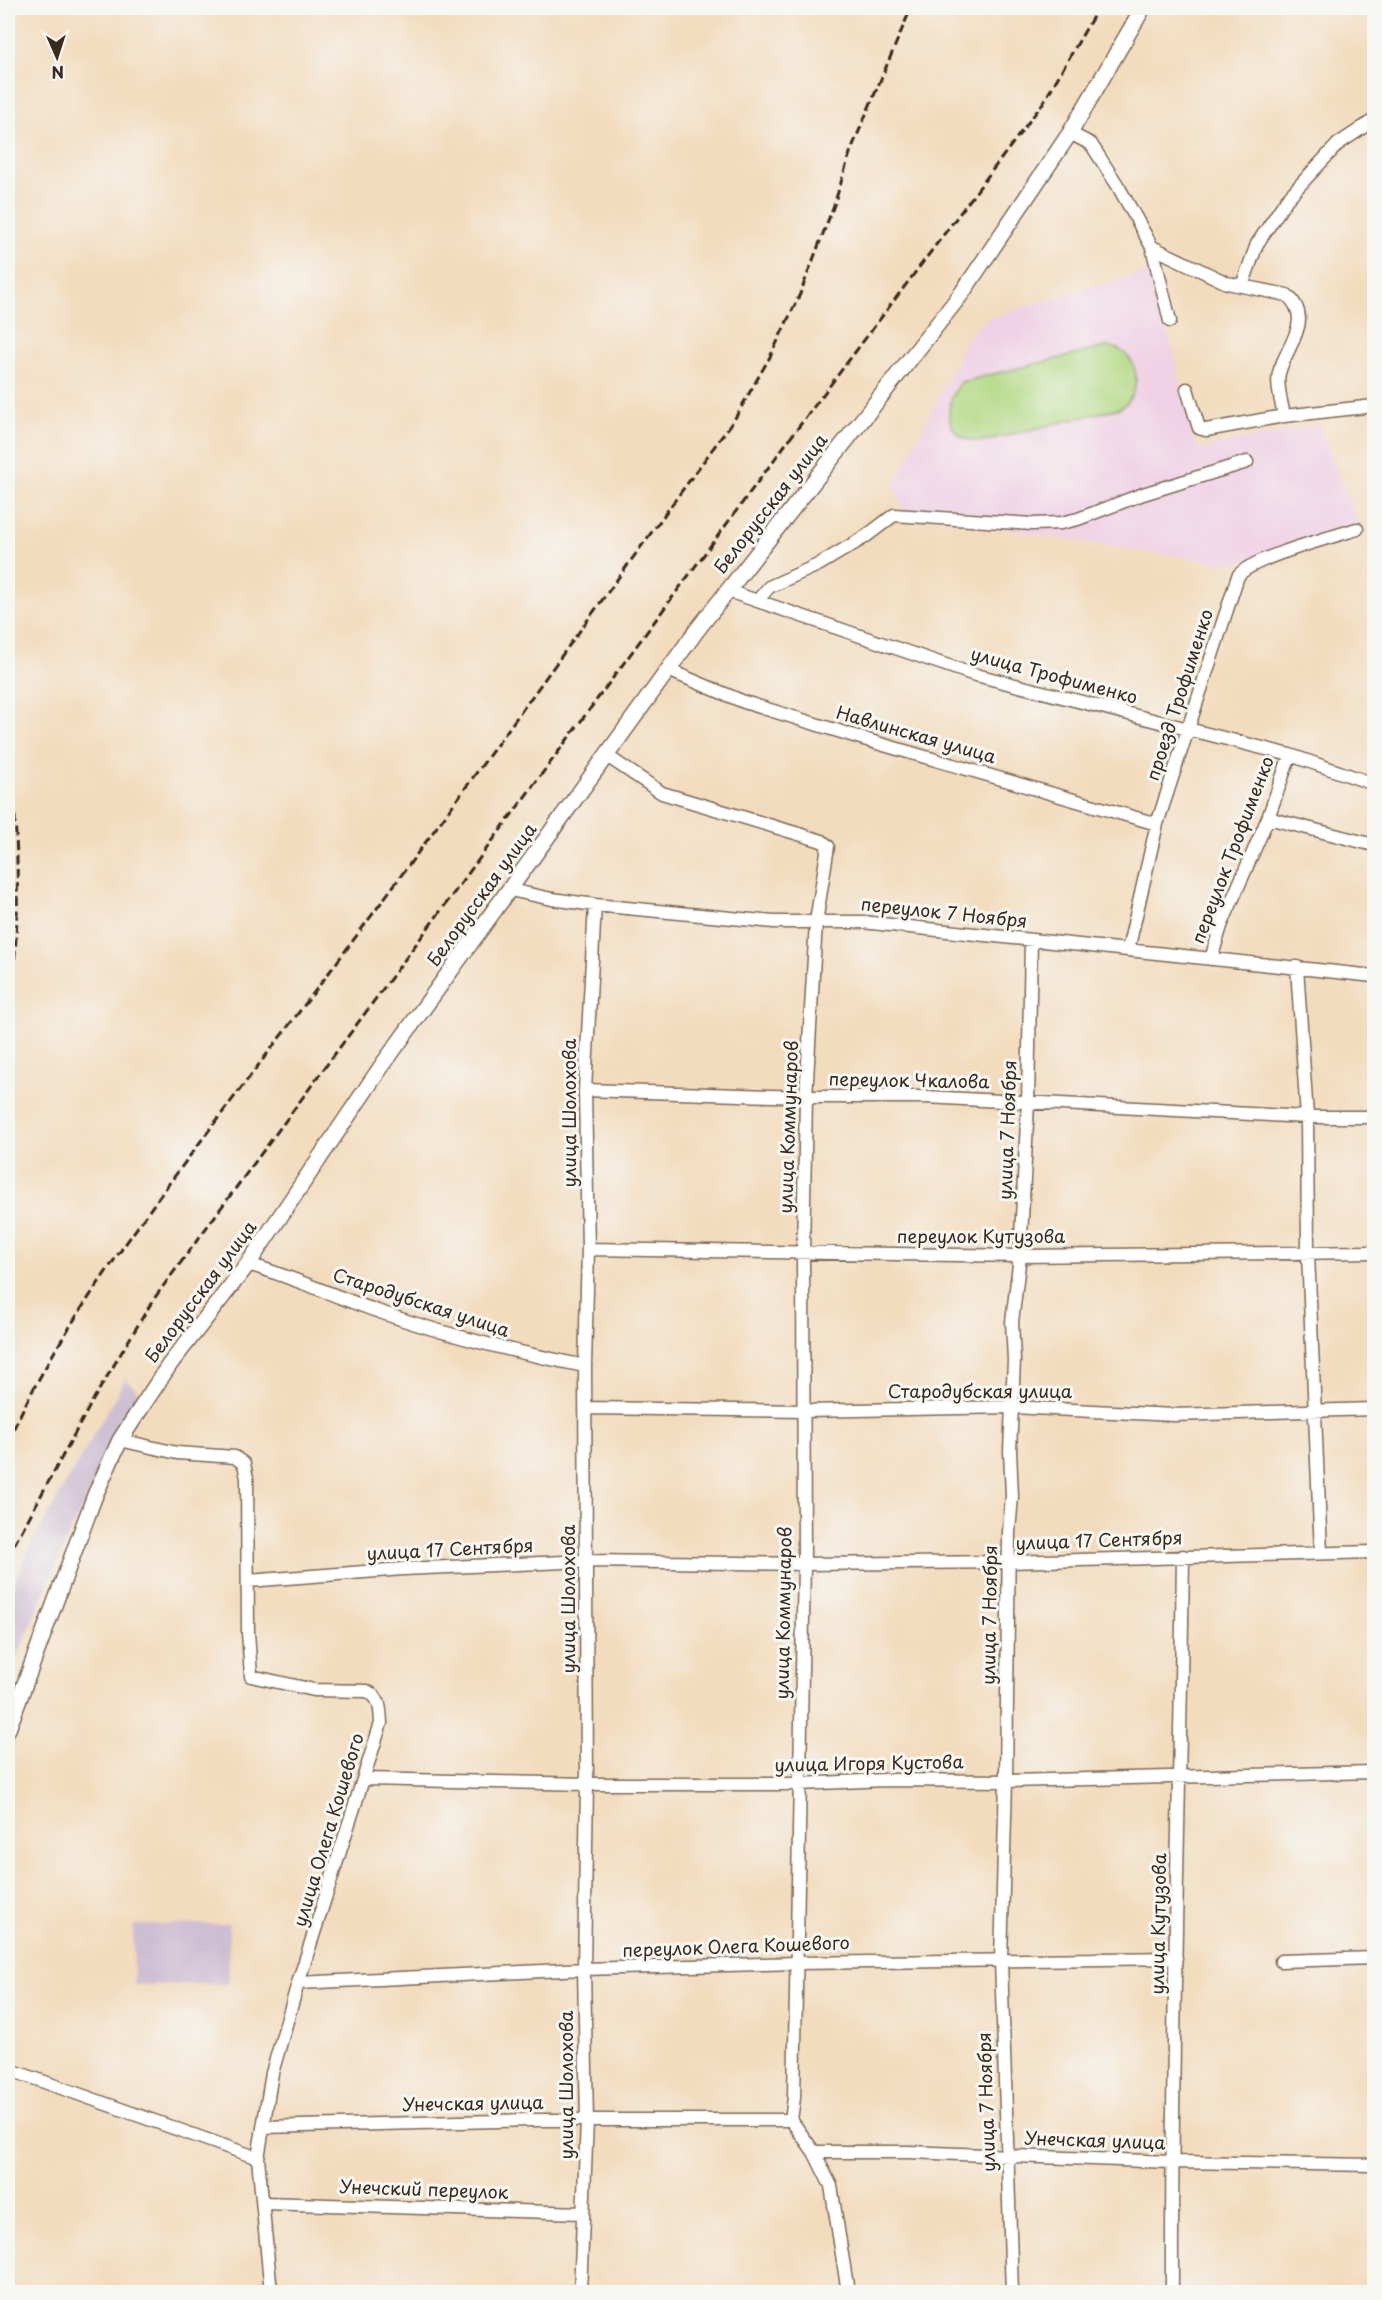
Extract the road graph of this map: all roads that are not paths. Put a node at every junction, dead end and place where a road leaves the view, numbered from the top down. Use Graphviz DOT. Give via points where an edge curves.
graph roads {
  1 [pos="1143,8"];
  2 [pos="1374,120"];
  3 [pos="1070,133"];
  4 [pos="1152,247"];
  5 [pos="1242,286"];
  6 [pos="1170,321"];
  7 [pos="1187,389"];
  8 [pos="1374,405"];
  9 [pos="1284,416"];
  10 [pos="1247,462"];
  11 [pos="1357,529"];
  12 [pos="728,591"];
  13 [pos="758,600"];
  14 [pos="668,670"];
  15 [pos="1187,730"];
  16 [pos="1290,755"];
  17 [pos="608,756"];
  18 [pos="1374,784"];
  19 [pos="1268,818"];
  20 [pos="1157,824"];
  21 [pos="1374,846"];
  22 [pos="510,890"];
  23 [pos="595,905"];
  24 [pos="816,922"];
  25 [pos="1031,940"];
  26 [pos="1128,950"];
  27 [pos="1211,958"];
  28 [pos="1297,967"];
  29 [pos="1374,976"];
  30 [pos="585,1090"];
  31 [pos="806,1097"];
  32 [pos="1028,1103"];
  33 [pos="1307,1117"];
  34 [pos="1374,1117"];
  35 [pos="588,1249"];
  36 [pos="1374,1252"];
  37 [pos="803,1253"];
  38 [pos="1308,1254"];
  39 [pos="1020,1256"];
  40 [pos="248,1264"];
  41 [pos="585,1366"];
  42 [pos="1012,1407"];
  43 [pos="586,1408"];
  44 [pos="1374,1409"];
  45 [pos="804,1411"];
  46 [pos="1315,1412"];
  47 [pos="120,1440"];
  48 [pos="1374,1552"];
  49 [pos="1321,1553"];
  50 [pos="1183,1556"];
  51 [pos="587,1561"];
  52 [pos="1009,1562"];
  53 [pos="804,1564"];
  54 [pos="248,1581"];
  55 [pos="8,1729"];
  56 [pos="1374,1772"];
  57 [pos="1181,1777"];
  58 [pos="365,1779"];
  59 [pos="1006,1781"];
  60 [pos="587,1784"];
  61 [pos="798,1784"];
  62 [pos="1176,1958"];
  63 [pos="1374,1958"];
  64 [pos="1001,1960"];
  65 [pos="1281,1961"];
  66 [pos="797,1963"];
  67 [pos="584,1970"];
  68 [pos="298,1983"];
  69 [pos="8,2069"];
  70 [pos="791,2120"];
  71 [pos="587,2121"];
  72 [pos="263,2127"];
  73 [pos="814,2152"];
  74 [pos="1007,2155"];
  75 [pos="258,2158"];
  76 [pos="1171,2162"];
  77 [pos="1374,2165"];
  78 [pos="264,2202"];
  79 [pos="583,2213"];
  80 [pos="271,2292"];
  81 [pos="580,2292"];
  82 [pos="848,2292"];
  83 [pos="1012,2292"];
  84 [pos="1172,2292"];
  1 -- 3 [label="main road, Белорусская улица"];
  2 -- 5 [label="street" via="1338,144 1287,199 1257,244"];
  3 -- 4 [label="street" via="1091,144"];
  3 -- 12 [label="main road, Белорусская улица" via="962,293"];
  4 -- 5 [label="street" via="1227,283"];
  4 -- 6 [label="street"];
  5 -- 9 [label="street" via="1287,295 1298,307 1298,329 1278,375"];
  7 -- 9 [label="street" via="1201,429"];
  8 -- 9 [label="street"];
  10 -- 13 [label="street" via="1061,523 894,515 818,564 769,586"];
  11 -- 15 [label="street, проезд Трофименко" via="1280,552 1241,572"];
  12 -- 13 [label="street, улица Трофименко"];
  12 -- 14 [label="main road, Белорусская улица"];
  13 -- 15 [label="street, улица Трофименко" via="972,674"];
  14 -- 17 [label="main road, Белорусская улица"];
  14 -- 20 [label="street, Навлинская улица" via="744,702"];
  15 -- 16 [label="street, улица Трофименко"];
  15 -- 20 [label="street, проезд Трофименко"];
  16 -- 18 [label="street, улица Трофименко"];
  16 -- 19 [label="street, переулок Трофименко"];
  17 -- 22 [label="main road, Белорусская улица"];
  17 -- 24 [label="street, улица Коммунаров" via="662,793 826,843"];
  19 -- 21 [label="street"];
  19 -- 27 [label="street, переулок Трофименко"];
  20 -- 26 [label="street, проезд Трофименко"];
  22 -- 23 [label="street, переулок 7 Ноября"];
  22 -- 40 [label="main road, Белорусская улица" via="381,1067"];
  23 -- 24 [label="street, переулок 7 Ноября" via="774,922"];
  23 -- 30 [label="street, улица Шолохова"];
  24 -- 25 [label="street, переулок 7 Ноября" via="862,922"];
  24 -- 31 [label="street, улица Коммунаров"];
  25 -- 26 [label="street, переулок 7 Ноября"];
  25 -- 32 [label="street, улица 7 Ноября"];
  26 -- 27 [label="street, переулок 7 Ноября"];
  27 -- 28 [label="street, переулок 7 Ноября"];
  28 -- 29 [label="street, переулок 7 Ноября"];
  28 -- 33 [label="street"];
  30 -- 31 [label="street, переулок Чкалова"];
  30 -- 35 [label="street, улица Шолохова"];
  31 -- 32 [label="street, переулок Чкалова" via="926,1097"];
  31 -- 37 [label="street, улица Коммунаров"];
  32 -- 33 [label="street, переулок Чкалова"];
  32 -- 39 [label="street, улица 7 Ноября"];
  33 -- 34 [label="street, переулок Чкалова"];
  33 -- 38 [label="street"];
  35 -- 37 [label="street, переулок Кутузова"];
  35 -- 41 [label="street, улица Шолохова"];
  36 -- 38 [label="street, переулок Кутузова"];
  37 -- 39 [label="street, переулок Кутузова"];
  37 -- 45 [label="street, улица Коммунаров"];
  38 -- 39 [label="street, переулок Кутузова"];
  38 -- 46 [label="street"];
  39 -- 42 [label="street, улица 7 Ноября" via="1012,1322"];
  40 -- 41 [label="street, Стародубская улица" via="458,1338"];
  40 -- 47 [label="main road, Белорусская улица" via="170,1364"];
  41 -- 43 [label="street, улица Шолохова"];
  42 -- 45 [label="street, Стародубская улица"];
  42 -- 46 [label="street, Стародубская улица" via="1174,1415"];
  42 -- 52 [label="street, улица 7 Ноября"];
  43 -- 45 [label="street, Стародубская улица"];
  43 -- 51 [label="street, улица Шолохова"];
  44 -- 46 [label="street, Стародубская улица"];
  45 -- 53 [label="street, улица Коммунаров"];
  46 -- 49 [label="street"];
  47 -- 54 [label="street, улица Олега Кошевого" via="177,1453 235,1457 244,1464"];
  47 -- 55 [label="main road, Белорусская улица" via="95,1495"];
  48 -- 49 [label="street, улица 17 Сентября"];
  49 -- 50 [label="street, улица 17 Сентября"];
  50 -- 52 [label="street, улица 17 Сентября"];
  50 -- 57 [label="street, улица Кутузова"];
  51 -- 53 [label="street, улица 17 Сентября"];
  51 -- 54 [label="street, улица 17 Сентября"];
  51 -- 60 [label="street, улица Шолохова"];
  52 -- 53 [label="street, улица 17 Сентября"];
  52 -- 59 [label="street, улица 7 Ноября"];
  53 -- 61 [label="street, улица Коммунаров"];
  54 -- 58 [label="street, улица Олега Кошевого" via="251,1676 314,1690 367,1691 379,1701 381,1723"];
  56 -- 57 [label="street, улица Игоря Кустова"];
  57 -- 59 [label="street, улица Игоря Кустова"];
  57 -- 62 [label="street, улица Кутузова"];
  58 -- 60 [label="street, улица Игоря Кустова"];
  58 -- 68 [label="street, улица Олега Кошевого"];
  59 -- 61 [label="street, улица Игоря Кустова"];
  59 -- 64 [label="street, улица 7 Ноября"];
  60 -- 61 [label="street, улица Игоря Кустова"];
  60 -- 67 [label="street, улица Шолохова"];
  61 -- 66 [label="street, улица Коммунаров"];
  62 -- 64 [label="street, переулок Олега Кошевого"];
  62 -- 76 [label="street, улица Кутузова"];
  63 -- 65 [label="street"];
  64 -- 66 [label="street, переулок Олега Кошевого"];
  64 -- 74 [label="street, улица 7 Ноября"];
  66 -- 67 [label="street, переулок Олега Кошевого"];
  66 -- 70 [label="street, улица Коммунаров"];
  67 -- 68 [label="street, переулок Олега Кошевого"];
  67 -- 71 [label="street, улица Шолохова"];
  68 -- 72 [label="street, улица Олега Кошевого" via="272,2073"];
  69 -- 75 [label="street"];
  70 -- 71 [label="street, Унечская улица"];
  70 -- 73 [label="street"];
  71 -- 72 [label="street, Унечская улица"];
  71 -- 79 [label="street, улица Шолохова"];
  72 -- 75 [label="street, улица Олега Кошевого"];
  73 -- 74 [label="street, Унечская улица"];
  73 -- 82 [label="street" via="831,2186"];
  74 -- 76 [label="street, Унечская улица"];
  74 -- 83 [label="street, улица 7 Ноября"];
  75 -- 78 [label="street, улица Олега Кошевого"];
  76 -- 77 [label="street, Унечская улица"];
  76 -- 84 [label="street, улица Кутузова"];
  78 -- 79 [label="street, Унечский переулок"];
  78 -- 80 [label="street, улица Олега Кошевого"];
  79 -- 81 [label="street, улица Шолохова"];
}
